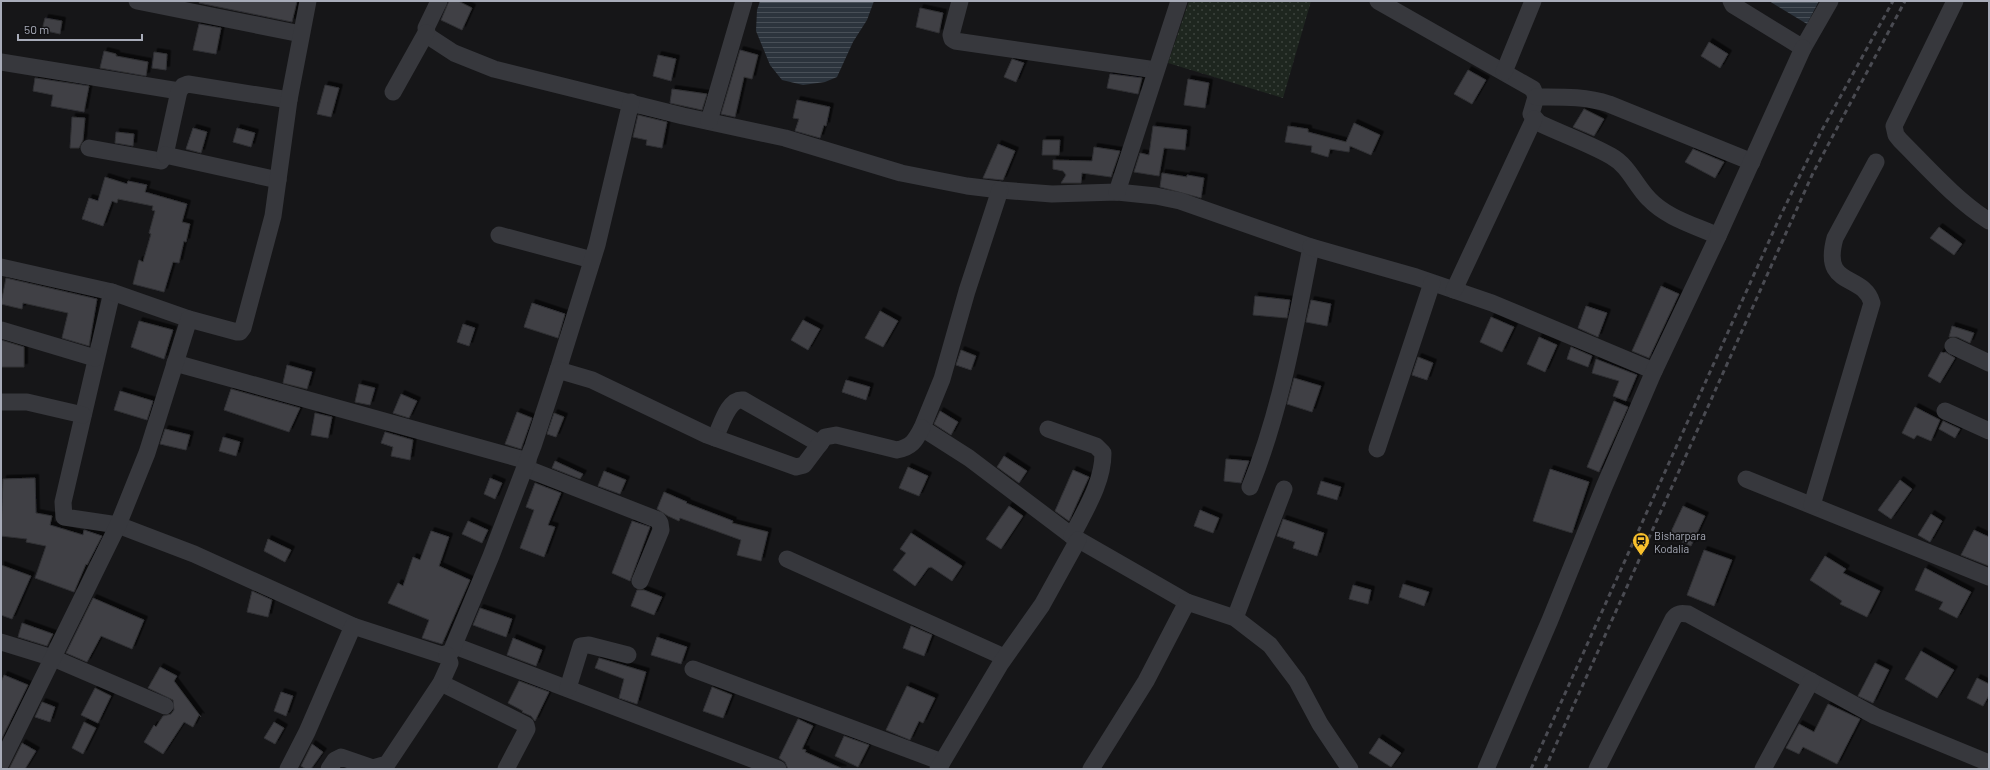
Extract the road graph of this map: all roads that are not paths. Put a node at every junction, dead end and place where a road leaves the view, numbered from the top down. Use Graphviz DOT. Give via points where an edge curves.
graph roads {
  1 [pos="137,1"];
  2 [pos="308,1"];
  3 [pos="438,1"];
  4 [pos="744,1"];
  5 [pos="960,1"];
  6 [pos="1179,1"];
  7 [pos="1378,1"];
  8 [pos="1533,1"];
  9 [pos="1731,1"];
  10 [pos="1830,1"];
  11 [pos="1955,1"];
  12 [pos="426,32"];
  13 [pos="301,34"];
  14 [pos="1802,51"];
  15 [pos="1,62"];
  16 [pos="1156,70"];
  17 [pos="1504,72"];
  18 [pos="179,91"];
  19 [pos="393,92"];
  20 [pos="1536,97"];
  21 [pos="289,100"];
  22 [pos="631,102"];
  23 [pos="1534,119"];
  24 [pos="709,121"];
  25 [pos="89,148"];
  26 [pos="165,155"];
  27 [pos="1752,162"];
  28 [pos="1876,162"];
  29 [pos="278,180"];
  30 [pos="1000,190"];
  31 [pos="1116,192"];
  32 [pos="1989,221"];
  33 [pos="499,235"];
  34 [pos="1718,236"];
  35 [pos="1311,247"];
  36 [pos="592,260"];
  37 [pos="1,267"];
  38 [pos="1432,283"];
  39 [pos="1454,290"];
  40 [pos="112,292"];
  41 [pos="189,319"];
  42 [pos="1,330"];
  43 [pos="1953,346"];
  44 [pos="95,358"];
  45 [pos="175,363"];
  46 [pos="1989,363"];
  47 [pos="558,370"];
  48 [pos="1654,371"];
  49 [pos="1,402"];
  50 [pos="1945,411"];
  51 [pos="83,415"];
  52 [pos="922,428"];
  53 [pos="1048,429"];
  54 [pos="1989,431"];
  55 [pos="715,438"];
  56 [pos="820,444"];
  57 [pos="1377,448"];
  58 [pos="526,465"];
  59 [pos="1746,479"];
  60 [pos="1250,487"];
  61 [pos="1284,489"];
  62 [pos="1812,505"];
  63 [pos="118,525"];
  64 [pos="1075,538"];
  65 [pos="787,559"];
  66 [pos="1989,577"];
  67 [pos="640,581"];
  68 [pos="1187,602"];
  69 [pos="1235,618"];
  70 [pos="353,626"];
  71 [pos="1,642"];
  72 [pos="451,651"];
  73 [pos="628,655"];
  74 [pos="1004,657"];
  75 [pos="53,658"];
  76 [pos="693,670"];
  77 [pos="1811,681"];
  78 [pos="441,683"];
  79 [pos="568,688"];
  80 [pos="165,706"];
  81 [pos="1,763"];
  82 [pos="1989,763"];
  83 [pos="940,766"];
  84 [pos="288,769"];
  85 [pos="329,769"];
  86 [pos="506,769"];
  87 [pos="778,769"];
  88 [pos="1091,769"];
  89 [pos="1350,769"];
  90 [pos="1486,769"];
  91 [pos="1597,769"];
  92 [pos="1763,769"];
  1 -- 13 [label="street"];
  2 -- 13 [label="street"];
  3 -- 12 [label="street"];
  4 -- 24 [label="street"];
  5 -- 16 [label="street" via="951,35 955,41"];
  6 -- 16 [label="street"];
  7 -- 17 [label="street"];
  8 -- 17 [label="street"];
  9 -- 14 [label="street" via="1733,5"];
  10 -- 14 [label="street"];
  11 -- 32 [label="street" via="1894,126 1900,140 1976,213"];
  12 -- 19 [label="street"];
  12 -- 22 [label="street" via="454,53 494,69"];
  13 -- 21 [label="street"];
  14 -- 27 [label="street"];
  15 -- 18 [label="street"];
  16 -- 31 [label="street"];
  17 -- 20 [label="street" via="1533,89"];
  18 -- 21 [label="street" via="188,84"];
  18 -- 26 [label="street"];
  20 -- 23 [label="street" via="1531,110"];
  20 -- 27 [label="street" via="1581,98 1609,104"];
  21 -- 29 [label="street"];
  22 -- 24 [label="street"];
  22 -- 36 [label="street"];
  23 -- 34 [label="street" via="1611,156 1626,168 1657,207"];
  23 -- 39 [label="street"];
  24 -- 30 [label="street" via="785,138 901,173"];
  25 -- 26 [label="street" via="157,162"];
  26 -- 29 [label="street"];
  27 -- 34 [label="street"];
  28 -- 62 [label="street" via="1835,238 1831,252 1831,262 1836,271 1870,296 1872,303"];
  29 -- 41 [label="street" via="273,216 242,330 237,332"];
  30 -- 31 [label="street" via="1052,194"];
  30 -- 52 [label="street" via="942,379"];
  31 -- 35 [label="street" via="1180,201"];
  33 -- 36 [label="street"];
  34 -- 48 [label="street"];
  35 -- 38 [label="street"];
  35 -- 60 [label="street" via="1289,358 1272,426"];
  36 -- 47 [label="street"];
  37 -- 40 [label="street"];
  38 -- 39 [label="street"];
  38 -- 57 [label="street"];
  39 -- 48 [label="street" via="1492,303"];
  40 -- 41 [label="street"];
  40 -- 44 [label="street"];
  41 -- 45 [label="street"];
  42 -- 44 [label="street"];
  43 -- 46 [label="street"];
  44 -- 51 [label="street"];
  45 -- 58 [label="street"];
  45 -- 63 [label="street" via="147,453"];
  47 -- 55 [label="street" via="592,380"];
  47 -- 58 [label="street"];
  48 -- 90 [label="street"];
  49 -- 51 [label="street" via="27,402"];
  50 -- 54 [label="street"];
  51 -- 63 [label="street" via="63,502 64,517"];
  52 -- 56 [label="street" via="916,440 907,448 897,450 832,435 825,437"];
  52 -- 64 [label="street" via="969,458"];
  53 -- 64 [label="street" via="1096,446 1103,453 1097,484"];
  55 -- 56 [label="street" via="796,467 804,465"];
  55 -- 56 [label="street" via="732,404 739,399"];
  58 -- 67 [label="street" via="660,522 661,530"];
  58 -- 72 [label="street"];
  59 -- 62 [label="street"];
  61 -- 69 [label="street"];
  62 -- 66 [label="street"];
  63 -- 70 [label="street" via="194,554"];
  63 -- 75 [label="street"];
  64 -- 68 [label="street"];
  64 -- 74 [label="street" via="1042,605"];
  65 -- 74 [label="street"];
  68 -- 69 [label="street"];
  68 -- 88 [label="street" via="1146,681"];
  69 -- 89 [label="street" via="1270,645 1296,681 1320,724"];
  70 -- 72 [label="street" via="442,655"];
  70 -- 84 [label="street"];
  71 -- 75 [label="street"];
  72 -- 78 [label="street" via="450,663"];
  72 -- 79 [label="street"];
  73 -- 79 [label="street" via="589,645 581,646"];
  74 -- 83 [label="street"];
  75 -- 80 [label="street"];
  75 -- 81 [label="street"];
  76 -- 83 [label="street"];
  77 -- 82 [label="street" via="1875,716"];
  77 -- 91 [label="street" via="1688,614 1676,614"];
  77 -- 92 [label="street"];
  78 -- 85 [label="street" via="388,764 373,768 341,757 335,760"];
  78 -- 86 [label="street" via="526,725 527,728"];
  79 -- 87 [label="street"];
}
